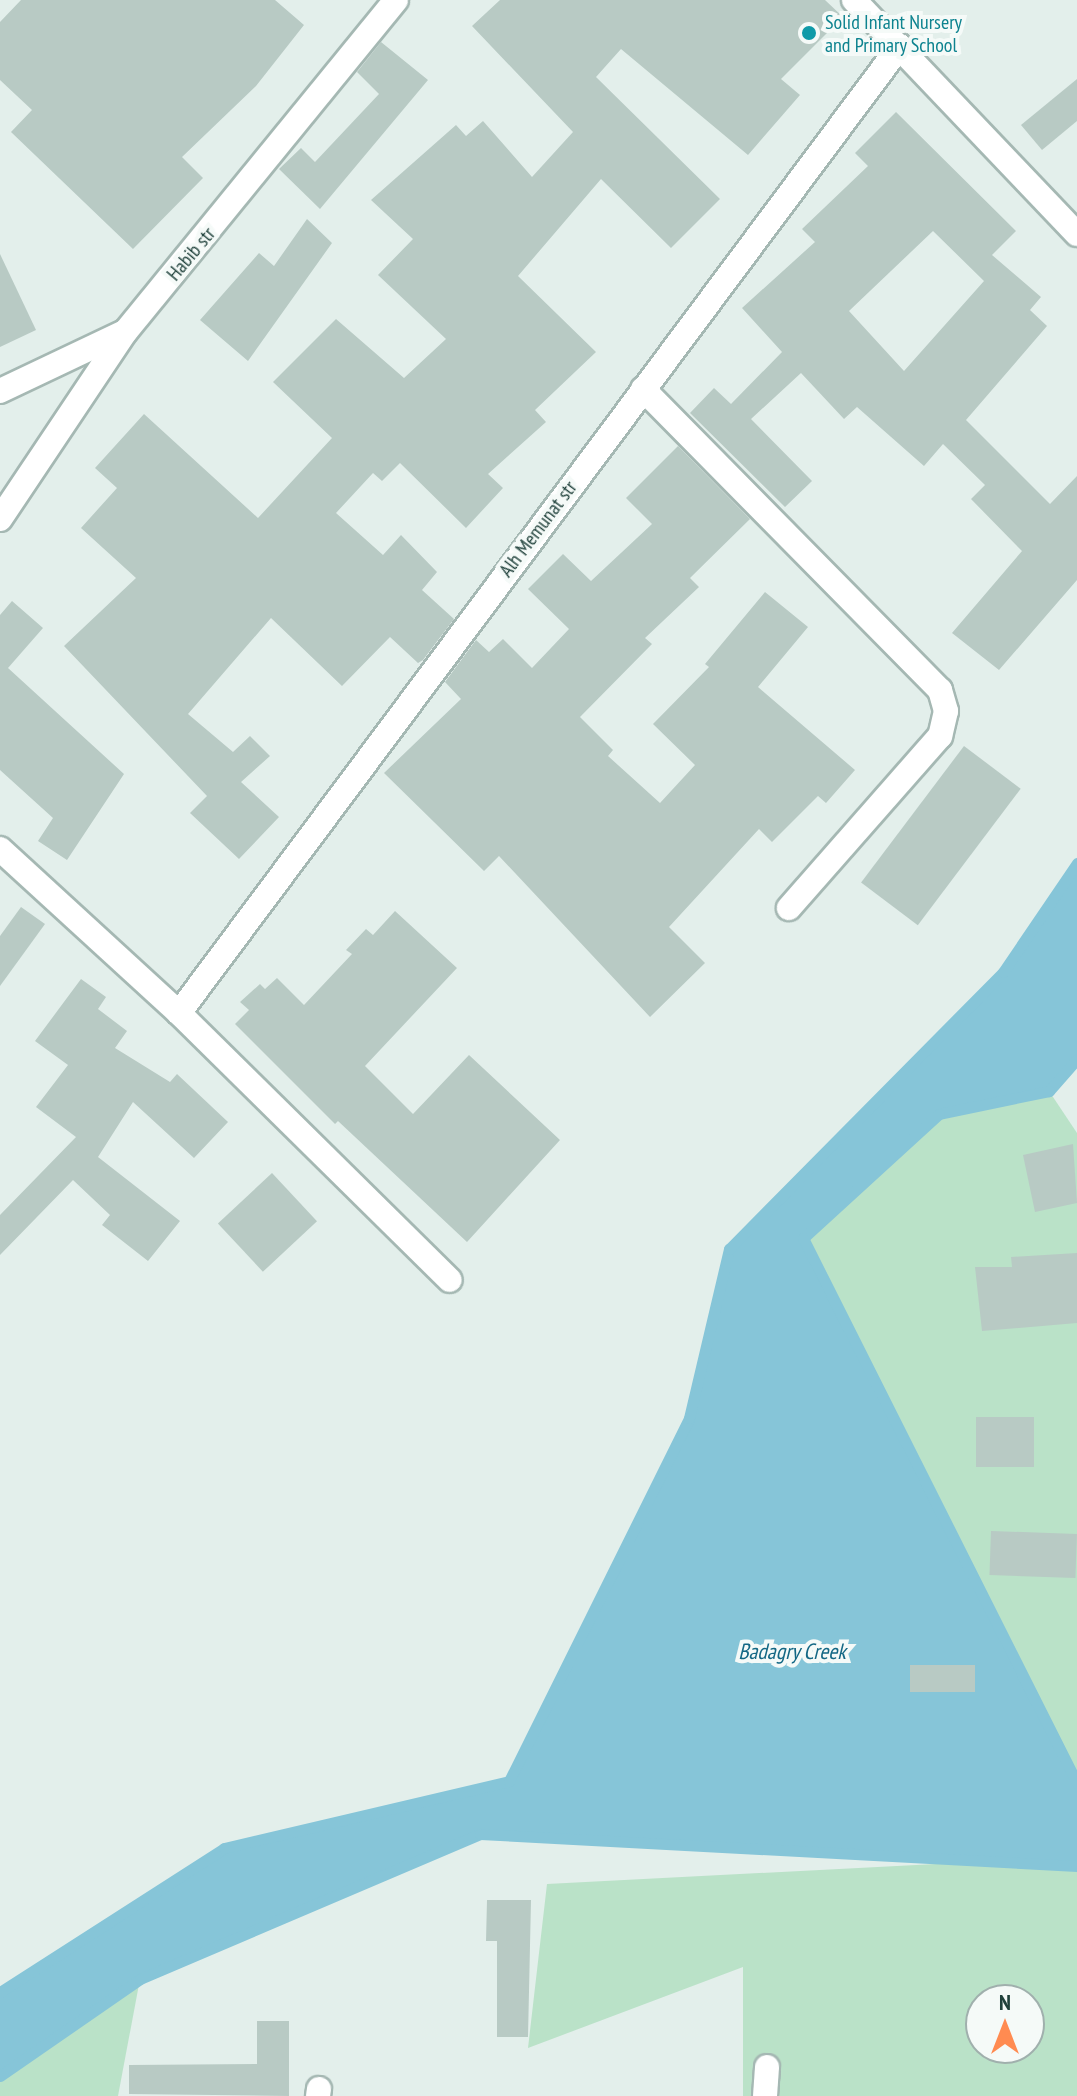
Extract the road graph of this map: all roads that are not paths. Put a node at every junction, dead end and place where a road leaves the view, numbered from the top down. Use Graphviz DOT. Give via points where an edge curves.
graph roads {
  1 [pos="396,0"];
  2 [pos="854,0"];
  3 [pos="900,46"];
  4 [pos="1077,234"];
  5 [pos="126,331"];
  6 [pos="643,389"];
  7 [pos="0,391"];
  8 [pos="0,519"];
  9 [pos="0,849"];
  10 [pos="789,908"];
  11 [pos="179,1013"];
  12 [pos="450,1280"];
  13 [pos="767,2067"];
  14 [pos="765,2096"];
  1 -- 5 [label="street, Habib str"];
  2 -- 3 [label="street"];
  3 -- 4 [label="street"];
  3 -- 6 [label="street, Alh Memunat str"];
  5 -- 7 [label="street"];
  5 -- 8 [label="street, Habib str"];
  6 -- 10 [label="street" via="940,690 946,711 940,736"];
  6 -- 11 [label="street, Alh Memunat str"];
  9 -- 11 [label="street"];
  11 -- 12 [label="street"];
  13 -- 14 [label="street"];
}
